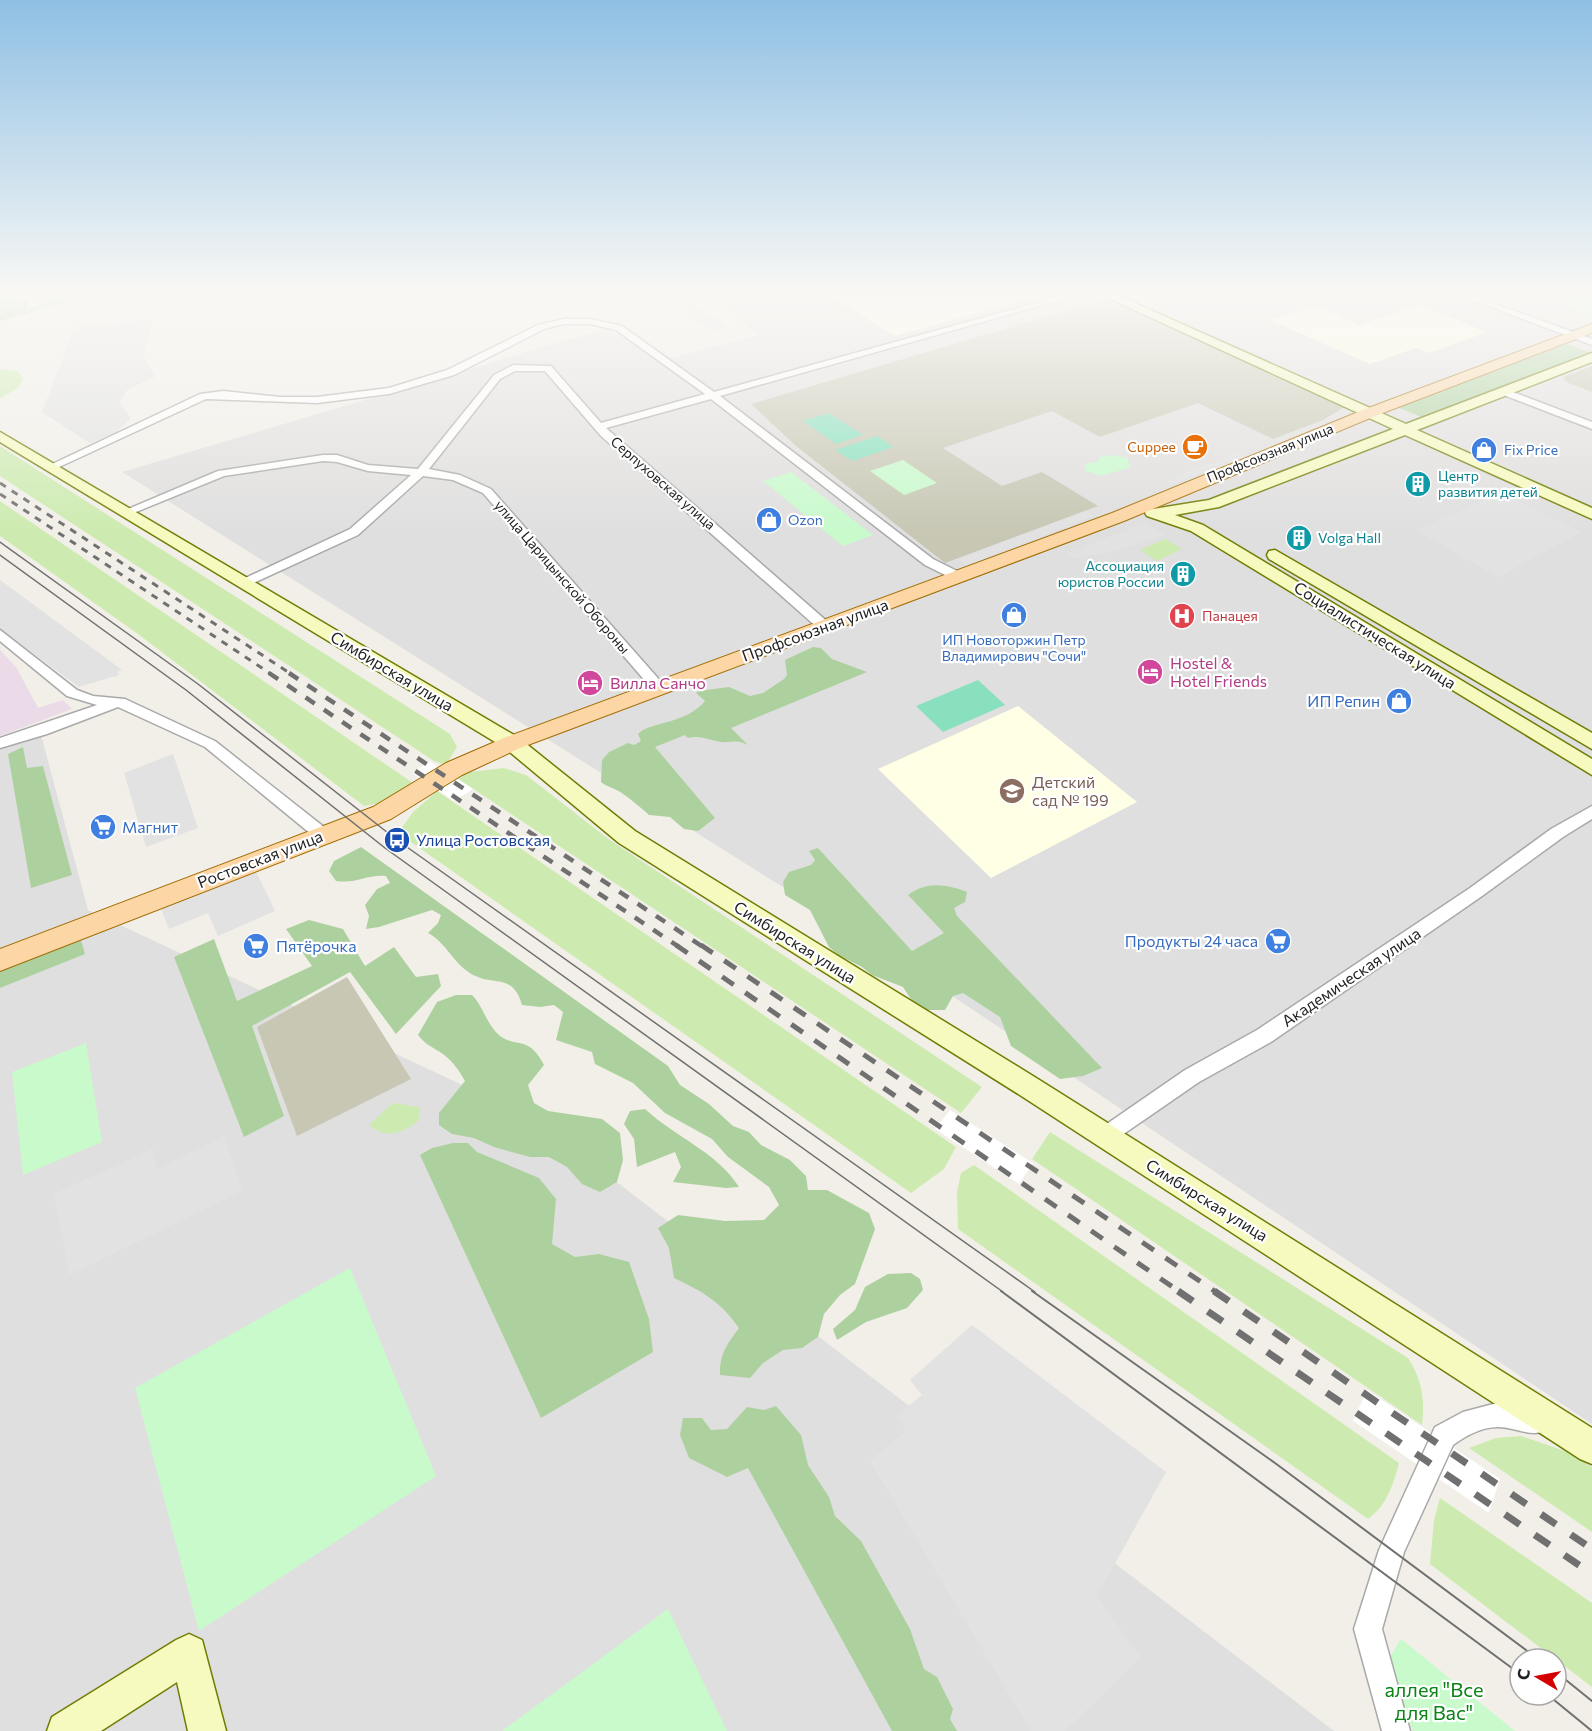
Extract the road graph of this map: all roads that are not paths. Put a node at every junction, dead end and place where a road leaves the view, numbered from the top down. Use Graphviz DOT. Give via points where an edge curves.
graph roads {
  1 [pos="453,372"];
  2 [pos="506,372"];
  3 [pos="551,372"];
  4 [pos="680,372"];
  5 [pos="796,372"];
  6 [pos="1278,372"];
  7 [pos="1476,372"];
  8 [pos="1555,372"];
  9 [pos="1505,392"];
  10 [pos="712,395"];
  11 [pos="1369,413"];
  12 [pos="1592,426"];
  13 [pos="599,427"];
  14 [pos="1407,430"];
  15 [pos="0,436"];
  16 [pos="53,466"];
  17 [pos="423,470"];
  18 [pos="1193,509"];
  19 [pos="127,512"];
  20 [pos="1153,513"];
  21 [pos="1592,514"];
  22 [pos="1118,517"];
  23 [pos="958,577"];
  24 [pos="245,583"];
  25 [pos="825,627"];
  26 [pos="0,634"];
  27 [pos="658,687"];
  28 [pos="120,702"];
  29 [pos="1592,742"];
  30 [pos="0,743"];
  31 [pos="512,743"];
  32 [pos="1592,768"];
  33 [pos="1592,812"];
  34 [pos="323,835"];
  35 [pos="0,960"];
  36 [pos="1105,1136"];
  37 [pos="1579,1439"];
  38 [pos="66,1731"];
  39 [pos="207,1731"];
  40 [pos="1396,1731"];
  1 -- 16 [label="street" via="378,394 314,400 219,393 204,396"];
  2 -- 17 [label="street, Серпуховская улица" via="497,377"];
  3 -- 13 [label="street, Серпуховская улица"];
  4 -- 10 [label="street"];
  5 -- 10 [label="street"];
  6 -- 11 [label="main road"];
  7 -- 11 [label="main road, Профсоюзная улица"];
  8 -- 9 [label="main road, Профсоюзная улица"];
  9 -- 12 [label="street"];
  9 -- 14 [label="main road, Профсоюзная улица"];
  10 -- 13 [label="street"];
  10 -- 23 [label="street" via="929,562"];
  11 -- 14 [label="main road"];
  11 -- 22 [label="main road, Профсоюзная улица"];
  13 -- 25 [label="street, Серпуховская улица"];
  14 -- 18 [label="main road, Профсоюзная улица"];
  14 -- 21 [label="main road"];
  15 -- 16 [label="main road, Симбирская улица"];
  16 -- 19 [label="main road, Симбирская улица"];
  17 -- 19 [label="street, улица Царицынской Обороны" via="379,470 340,457 323,458 222,473"];
  17 -- 24 [label="street" via="354,532"];
  17 -- 27 [label="street, улица Царицынской Обороны" via="466,479 487,491"];
  18 -- 20 [label="main road, Профсоюзная улица"];
  18 -- 29 [label="main road, Социалистическая улица"];
  19 -- 24 [label="main road, Симбирская улица"];
  20 -- 22 [label="main road, Профсоюзная улица"];
  20 -- 32 [label="main road, Социалистическая улица" via="1197,528"];
  22 -- 23 [label="main road, Профсоюзная улица"];
  23 -- 25 [label="main road, Профсоюзная улица"];
  24 -- 31 [label="main road, Симбирская улица"];
  25 -- 27 [label="main road, Профсоюзная улица"];
  26 -- 28 [label="street" via="72,693 91,700"];
  27 -- 31 [label="main road, Профсоюзная улица"];
  28 -- 30 [label="street"];
  28 -- 34 [label="street" via="210,744"];
  31 -- 34 [label="main road, Ростовская улица" via="454,769 382,813"];
  31 -- 36 [label="main road, Симбирская улица" via="627,837"];
  33 -- 36 [label="street, Академическая улица" via="1264,1036 1192,1076"];
  34 -- 35 [label="main road, Ростовская улица"];
  36 -- 37 [label="main road, Симбирская улица"];
  37 -- 40 [label="street" via="1522,1418 1497,1415 1463,1424 1444,1436 1388,1561 1368,1629"];
  38 -- 39 [label="main road" via="189,1653"];
}
